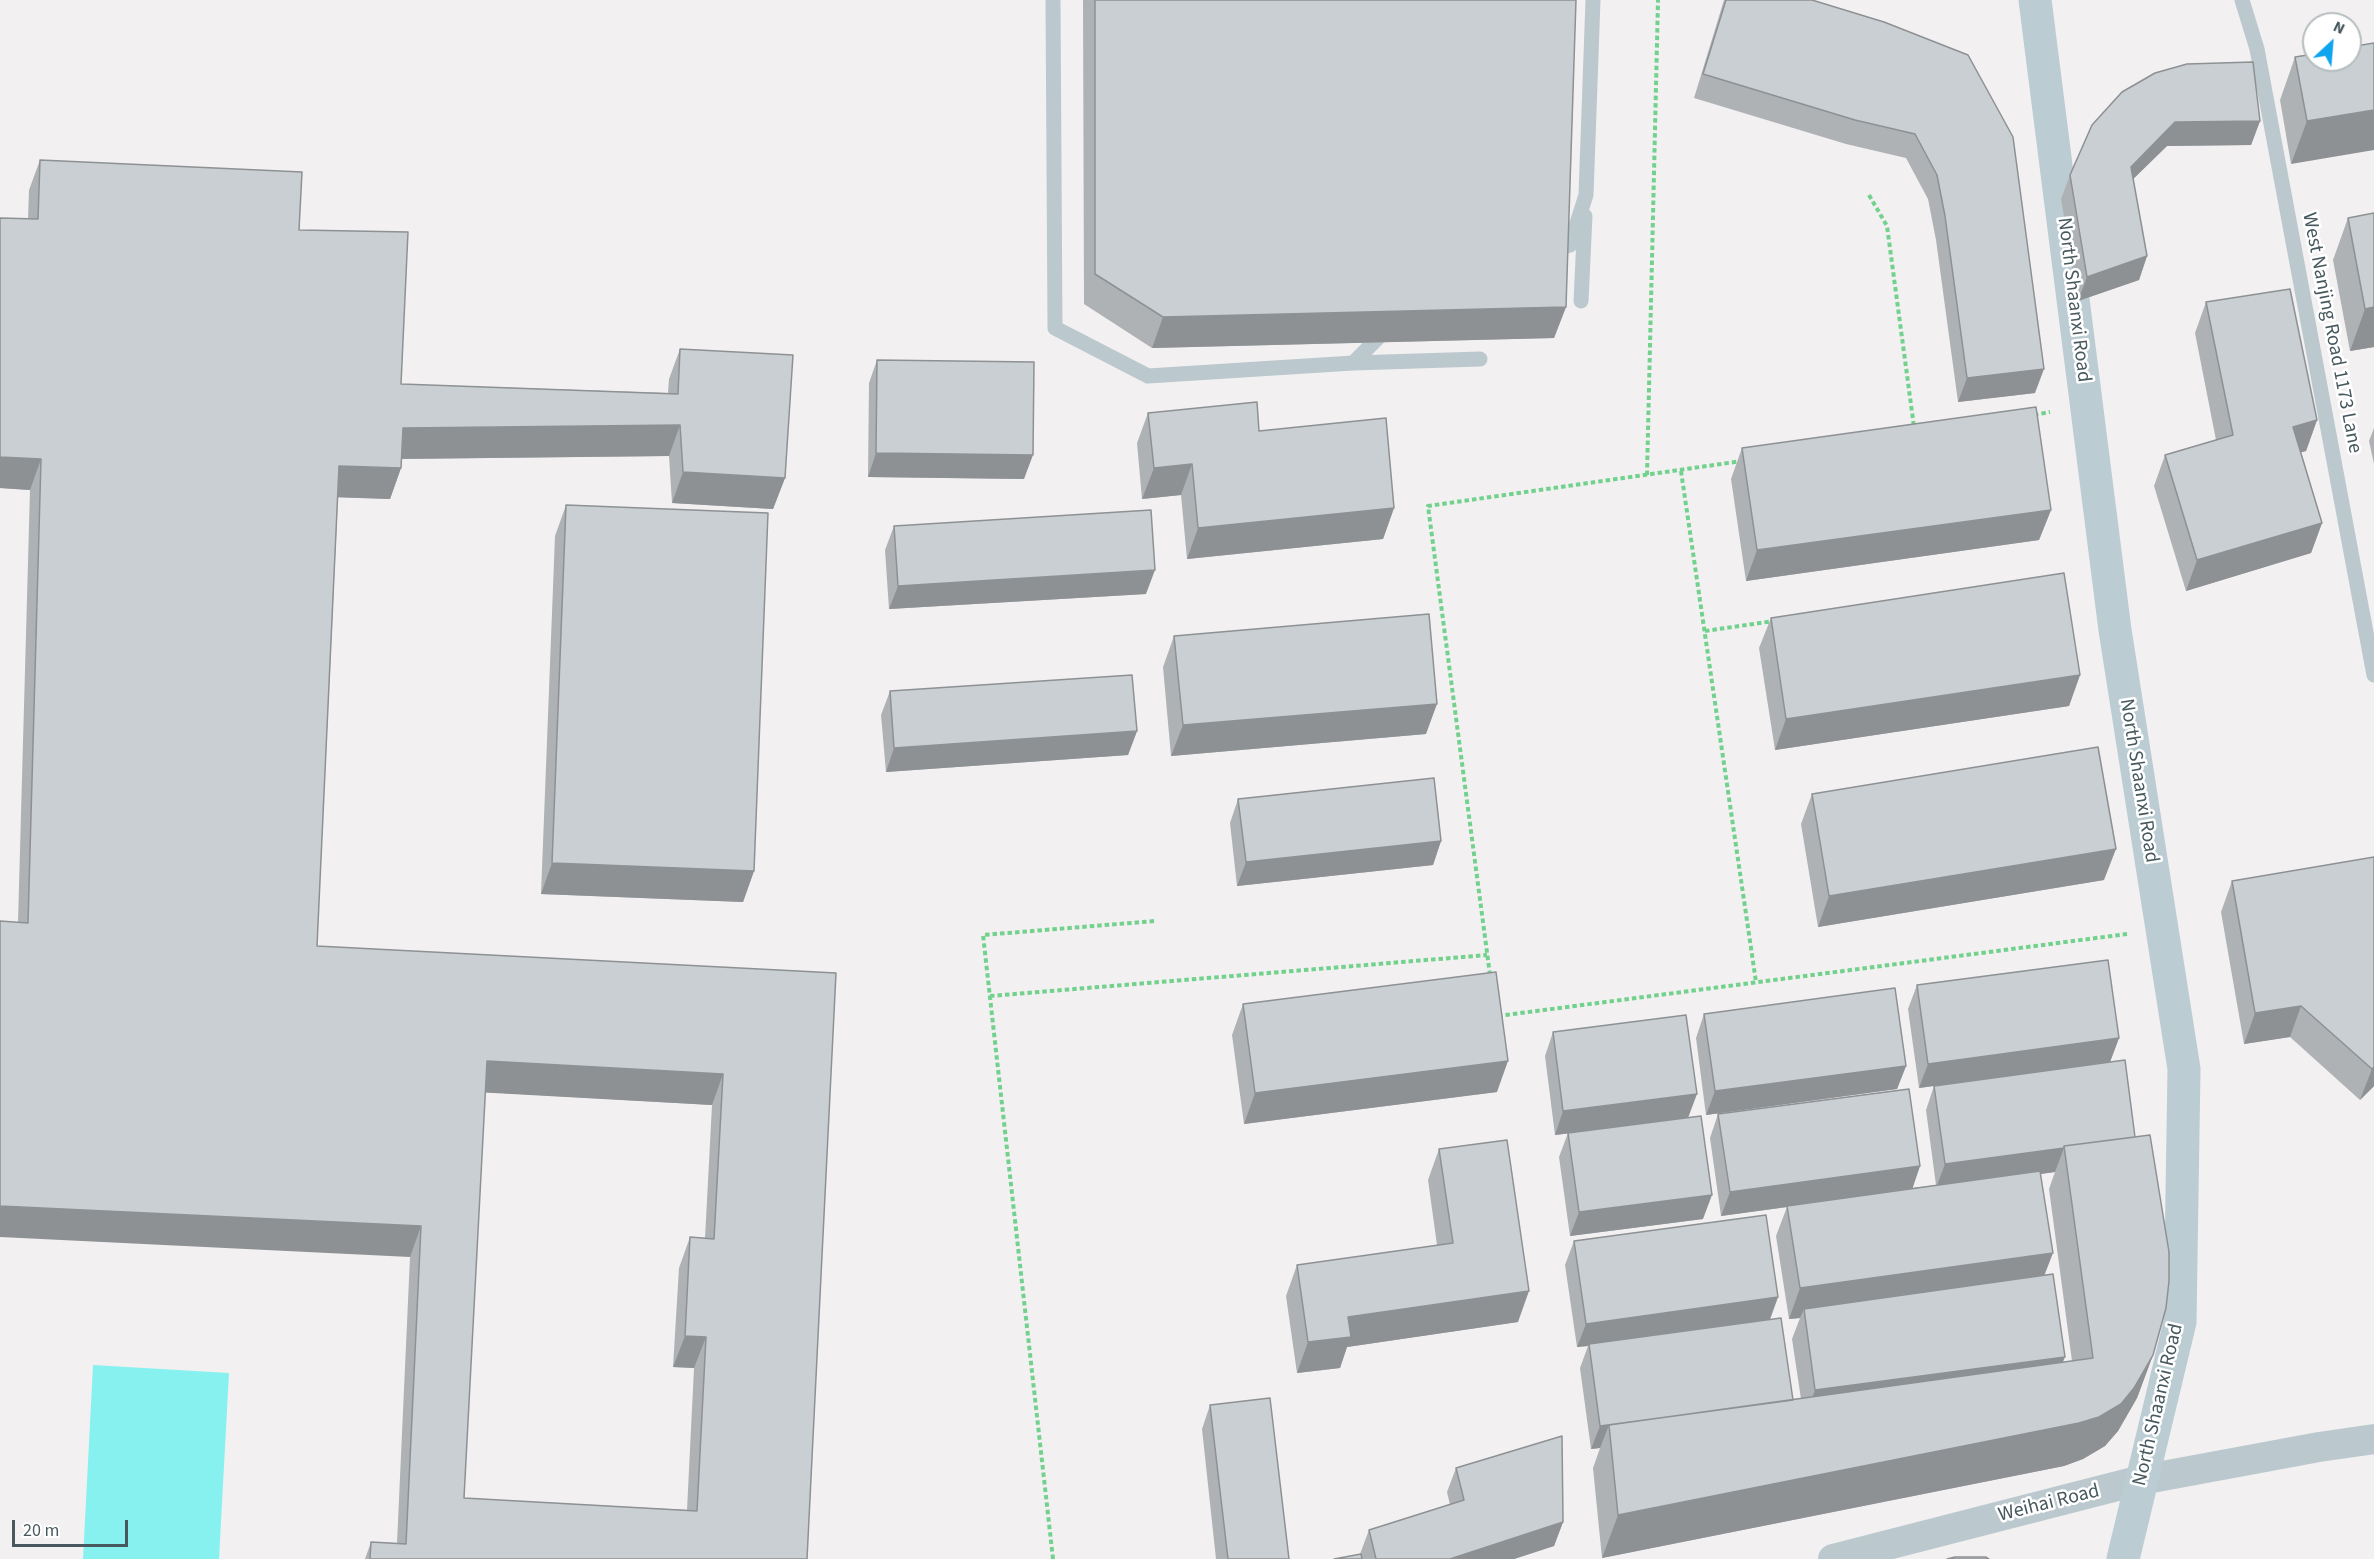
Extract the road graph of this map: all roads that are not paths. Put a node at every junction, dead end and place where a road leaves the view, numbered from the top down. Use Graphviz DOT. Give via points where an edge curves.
graph roads {
  1 [pos="1053,0"];
  2 [pos="1593,0"];
  3 [pos="2035,0"];
  4 [pos="2242,0"];
  5 [pos="1586,195"];
  6 [pos="1538,254"];
  7 [pos="1581,301"];
  8 [pos="1400,316"];
  9 [pos="1480,359"];
  10 [pos="1353,363"];
  11 [pos="2374,675"];
  12 [pos="2374,1439"];
  13 [pos="2141,1480"];
  14 [pos="1833,1559"];
  15 [pos="2123,1559"];
  1 -- 10 [label="lane" via="1054,327 1148,376"];
  2 -- 5 [label="lane"];
  3 -- 13 [label="main road, North Shaanxi Road" via="2115,630 2184,1069 2180,1322"];
  4 -- 11 [label="lane, West Nanjing Road 1173 Lane" via="2257,49"];
  5 -- 6 [label="lane" via="1570,245"];
  5 -- 7 [label="lane"];
  8 -- 10 [label="lane"];
  9 -- 10 [label="lane"];
  12 -- 13 [label="street, Weihai Road"];
  13 -- 14 [label="street, Weihai Road"];
  13 -- 15 [label="main road, North Shaanxi Road"];
}
